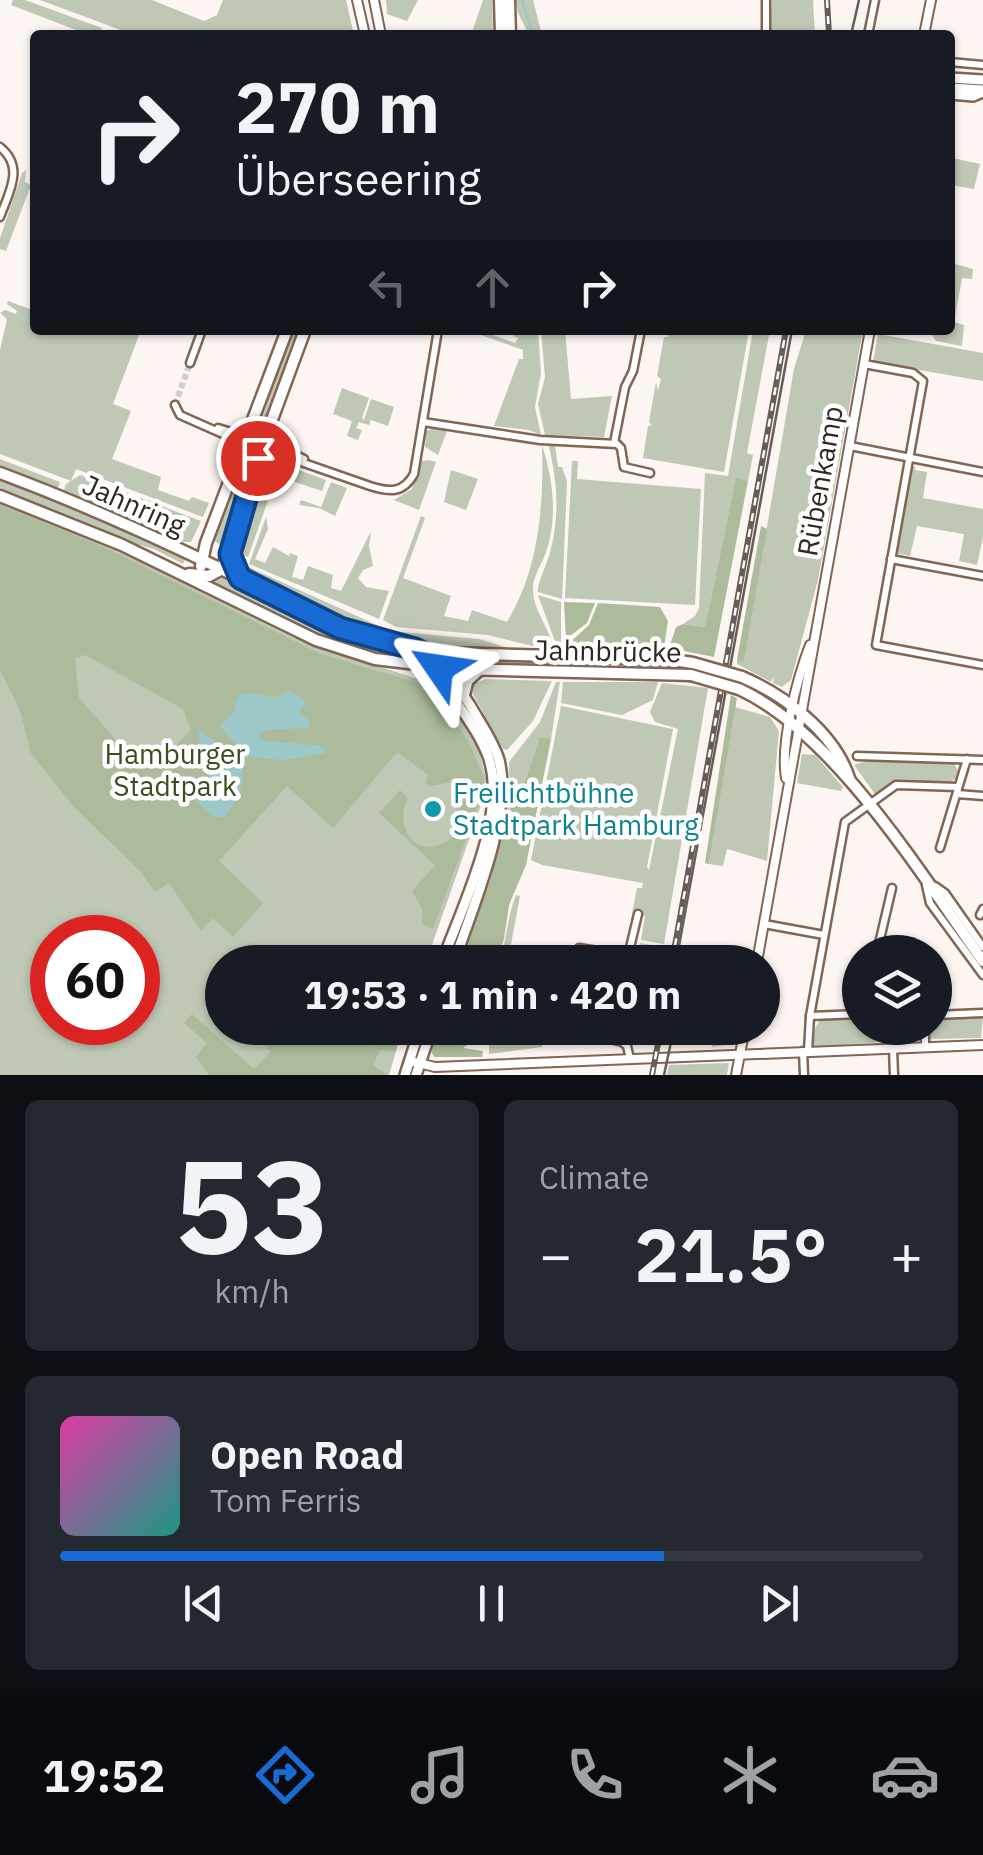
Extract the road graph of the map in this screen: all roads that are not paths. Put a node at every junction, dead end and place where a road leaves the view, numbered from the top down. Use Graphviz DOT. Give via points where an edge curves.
graph roads {
  1 [pos="357,0"];
  2 [pos="374,0"];
  3 [pos="500,0"];
  4 [pos="509,0"];
  5 [pos="766,0"];
  6 [pos="874,0"];
  7 [pos="931,0"];
  8 [pos="364,30"];
  9 [pos="380,30"];
  10 [pos="501,30"];
  11 [pos="510,30"];
  12 [pos="766,30"];
  13 [pos="869,30"];
  14 [pos="925,30"];
  15 [pos="955,63"];
  16 [pos="983,68"];
  17 [pos="955,78"];
  18 [pos="971,80"];
  19 [pos="983,80"];
  20 [pos="955,91"];
  21 [pos="983,91"];
  22 [pos="0,147"];
  23 [pos="0,218"];
  24 [pos="200,335"];
  25 [pos="286,335"];
  26 [pos="303,335"];
  27 [pos="437,335"];
  28 [pos="640,335"];
  29 [pos="869,335"];
  30 [pos="190,363"];
  31 [pos="864,364"];
  32 [pos="175,405"];
  33 [pos="423,422"];
  34 [pos="248,440"];
  35 [pos="614,443"];
  36 [pos="262,445"];
  37 [pos="850,446"];
  38 [pos="908,458"];
  39 [pos="0,472"];
  40 [pos="983,472"];
  41 [pos="650,473"];
  42 [pos="0,496"];
  43 [pos="206,543"];
  44 [pos="189,554"];
  45 [pos="230,554"];
  46 [pos="891,559"];
  47 [pos="202,560"];
  48 [pos="222,569"];
  49 [pos="183,574"];
  50 [pos="202,576"];
  51 [pos="983,576"];
  52 [pos="240,578"];
  53 [pos="212,588"];
  54 [pos="415,649"];
  55 [pos="448,653"];
  56 [pos="413,666"];
  57 [pos="441,666"];
  58 [pos="983,666"];
  59 [pos="692,669"];
  60 [pos="480,670"];
  61 [pos="740,683"];
  62 [pos="444,684"];
  63 [pos="464,696"];
  64 [pos="797,711"];
  65 [pos="794,726"];
  66 [pos="857,756"];
  67 [pos="966,760"];
  68 [pos="983,760"];
  69 [pos="850,779"];
  70 [pos="958,791"];
  71 [pos="983,796"];
  72 [pos="869,805"];
  73 [pos="940,848"];
  74 [pos="925,879"];
  75 [pos="892,888"];
  76 [pos="638,914"];
  77 [pos="764,924"];
  78 [pos="824,935"];
  79 [pos="882,935"];
  80 [pos="448,945"];
  81 [pos="460,945"];
  82 [pos="631,945"];
  83 [pos="760,945"];
  84 [pos="983,947"];
  85 [pos="983,961"];
  86 [pos="983,976"];
  87 [pos="983,1013"];
  88 [pos="952,1014"];
  89 [pos="842,1015"];
  90 [pos="810,1016"];
  91 [pos="625,1045"];
  92 [pos="742,1045"];
  93 [pos="983,1045"];
  94 [pos="925,1047"];
  95 [pos="893,1048"];
  96 [pos="806,1051"];
  97 [pos="740,1054"];
  98 [pos="630,1059"];
  99 [pos="572,1061"];
  100 [pos="415,1067"];
  101 [pos="572,1072"];
  102 [pos="405,1075"];
  103 [pos="736,1075"];
  104 [pos="804,1075"];
  105 [pos="894,1075"];
  1 -- 8 [label="street"];
  2 -- 9 [label="street"];
  3 -- 10 [label="main road"];
  4 -- 11 [label="main road"];
  5 -- 12 [label="street"];
  6 -- 13 [label="street"];
  7 -- 14 [label="street"];
  15 -- 16 [label="street"];
  16 -- 18 [label="street"];
  17 -- 18 [label="main road"];
  18 -- 19 [label="main road"];
  20 -- 21 [label="main road"];
  22 -- 23 [label="street" via="15,172"];
  24 -- 30 [label="street"];
  25 -- 34 [label="main road"];
  26 -- 36 [label="main road"];
  27 -- 33 [label="street"];
  28 -- 35 [label="street"];
  29 -- 31 [label="street, Rübenkamp"];
  31 -- 37 [label="street, Rübenkamp"];
  31 -- 38 [label="street" via="921,378"];
  32 -- 34 [label="street" via="180,415"];
  33 -- 35 [label="street" via="537,440"];
  33 -- 36 [label="street" via="414,474 402,488 388,491"];
  34 -- 36 [label="street"];
  34 -- 43 [label="main road"];
  35 -- 41 [label="street" via="622,448 625,468"];
  36 -- 45 [label="main road"];
  37 -- 38 [label="street"];
  37 -- 64 [label="street, Rübenkamp"];
  38 -- 40 [label="street"];
  38 -- 46 [label="street"];
  39 -- 44 [label="main road, Jahnring"];
  42 -- 49 [label="main road, Jahnring"];
  43 -- 44 [label="main road"];
  43 -- 47 [label="main road"];
  44 -- 47 [label="main road, Jahnring"];
  45 -- 48 [label="main road"];
  45 -- 52 [label="main road"];
  46 -- 51 [label="street"];
  46 -- 58 [label="street" via="876,645"];
  47 -- 48 [label="main road, Jahnring"];
  47 -- 50 [label="main road"];
  48 -- 50 [label="main road"];
  48 -- 52 [label="main road, Jahnring"];
  49 -- 50 [label="main road"];
  49 -- 53 [label="main road, Jahnring"];
  50 -- 53 [label="main road"];
  52 -- 54 [label="main road, Jahnring" via="340,628"];
  53 -- 56 [label="main road, Jahnring" via="316,640"];
  54 -- 55 [label="main road, Jahnbrücke"];
  54 -- 57 [label="main road"];
  55 -- 57 [label="main road"];
  55 -- 59 [label="main road, Jahnbrücke" via="596,657"];
  56 -- 57 [label="main road, Jahnbrücke"];
  56 -- 62 [label="main road"];
  57 -- 60 [label="main road, Jahnbrücke"];
  57 -- 62 [label="main road"];
  57 -- 63 [label="main road"];
  59 -- 60 [label="main road, Jahnbrücke"];
  59 -- 61 [label="main road, Jahnbrücke, bridge"];
  60 -- 63 [label="main road"];
  61 -- 64 [label="main road, Jahnbrücke"];
  61 -- 65 [label="main road, Jahnbrücke"];
  62 -- 80 [label="main road" via="486,750 493,785 482,847"];
  63 -- 81 [label="main road" via="494,746 502,796"];
  64 -- 65 [label="street, Rübenkamp"];
  64 -- 69 [label="main road, Jahnbrücke"];
  65 -- 69 [label="main road, Jahnbrücke"];
  65 -- 77 [label="street, Rübenkamp"];
  66 -- 67 [label="street"];
  67 -- 68 [label="street"];
  67 -- 70 [label="street"];
  69 -- 72 [label="main road"];
  70 -- 71 [label="street"];
  70 -- 72 [label="street" via="902,784"];
  70 -- 73 [label="street"];
  72 -- 74 [label="main road"];
  72 -- 78 [label="street" via="845,822"];
  74 -- 84 [label="street" via="945,893"];
  74 -- 85 [label="main road"];
  74 -- 86 [label="street" via="930,902"];
  75 -- 79 [label="street"];
  76 -- 82 [label="street"];
  77 -- 78 [label="street"];
  77 -- 83 [label="street, Rübenkamp"];
  78 -- 90 [label="street"];
  87 -- 88 [label="street"];
  89 -- 90 [label="street"];
  90 -- 96 [label="street"];
  91 -- 98 [label="street"];
  92 -- 97 [label="street"];
  93 -- 94 [label="street"];
  94 -- 95 [label="street"];
  95 -- 96 [label="street"];
  95 -- 105 [label="street"];
  96 -- 97 [label="street"];
  96 -- 104 [label="street"];
  97 -- 98 [label="street"];
  97 -- 103 [label="street"];
  98 -- 99 [label="street"];
  99 -- 100 [label="street"];
  99 -- 101 [label="street"];
  100 -- 102 [label="main road"];
}
